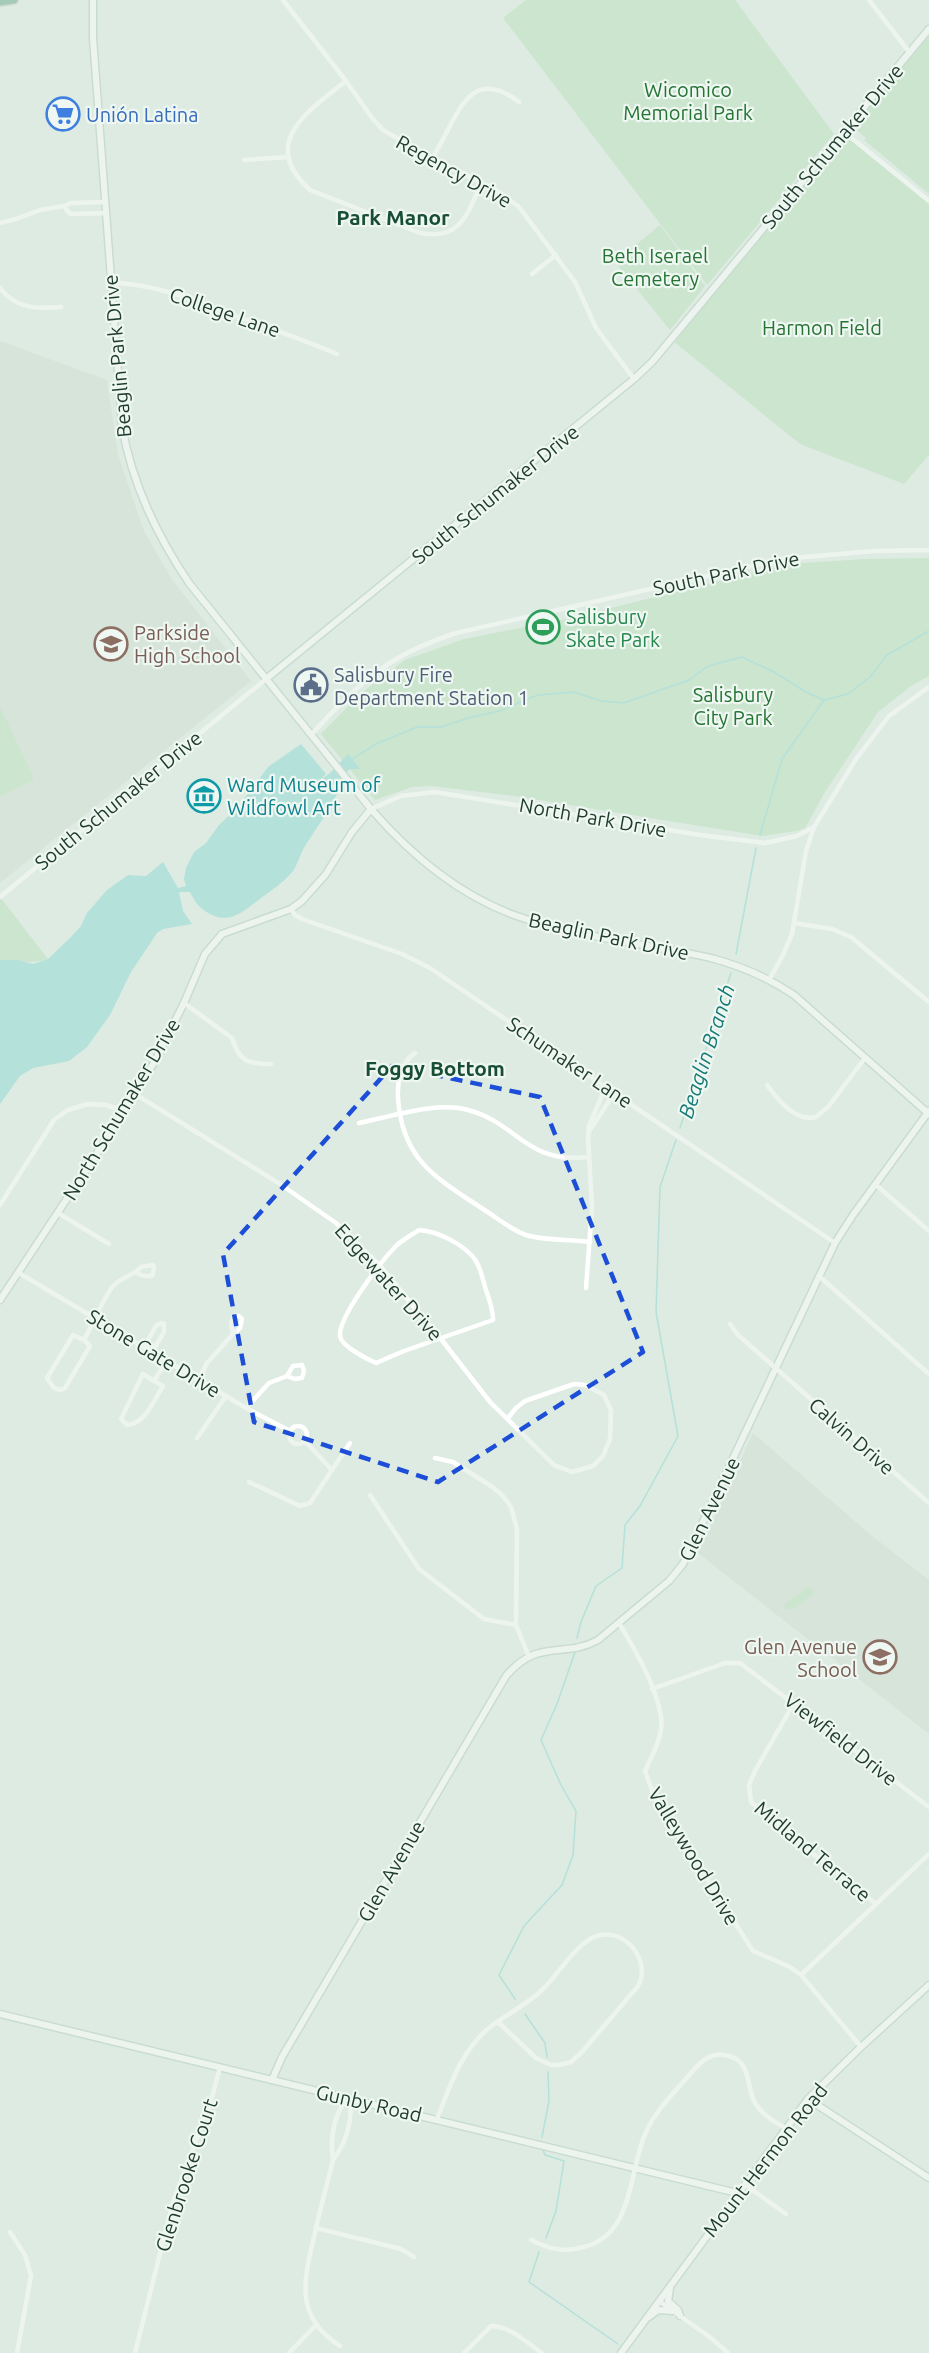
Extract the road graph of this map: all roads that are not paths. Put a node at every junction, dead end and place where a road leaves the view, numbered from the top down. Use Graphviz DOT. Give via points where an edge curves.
graph roads {
  1 [pos="9,0"];
  2 [pos="14,0"];
  3 [pos="93,0"];
  4 [pos="283,0"];
  5 [pos="870,0"];
  6 [pos="0,2"];
  7 [pos="929,29"];
  8 [pos="910,53"];
  9 [pos="346,81"];
  10 [pos="519,102"];
  11 [pos="844,132"];
  12 [pos="288,157"];
  13 [pos="432,158"];
  14 [pos="244,160"];
  15 [pos="481,183"];
  16 [pos="929,201"];
  17 [pos="105,202"];
  18 [pos="64,206"];
  19 [pos="106,213"];
  20 [pos="0,223"];
  21 [pos="556,255"];
  22 [pos="532,274"];
  23 [pos="111,284"];
  24 [pos="0,288"];
  25 [pos="62,307"];
  26 [pos="337,354"];
  27 [pos="634,379"];
  28 [pos="929,550"];
  29 [pos="266,679"];
  30 [pos="929,687"];
  31 [pos="311,735"];
  32 [pos="371,809"];
  33 [pos="814,827"];
  34 [pos="0,897"];
  35 [pos="291,909"];
  36 [pos="794,923"];
  37 [pos="769,980"];
  38 [pos="929,1002"];
  39 [pos="184,1003"];
  40 [pos="416,1053"];
  41 [pos="865,1058"];
  42 [pos="272,1064"];
  43 [pos="767,1085"];
  44 [pos="606,1086"];
  45 [pos="615,1092"];
  46 [pos="135,1094"];
  47 [pos="124,1111"];
  48 [pos="929,1112"];
  49 [pos="401,1114"];
  50 [pos="359,1123"];
  51 [pos="588,1132"];
  52 [pos="588,1157"];
  53 [pos="875,1184"];
  54 [pos="0,1205"];
  55 [pos="58,1213"];
  56 [pos="929,1231"];
  57 [pos="590,1242"];
  58 [pos="835,1243"];
  59 [pos="109,1244"];
  60 [pos="379,1265"];
  61 [pos="19,1273"];
  62 [pos="136,1273"];
  63 [pos="819,1276"];
  64 [pos="586,1288"];
  65 [pos="0,1300"];
  66 [pos="96,1318"];
  67 [pos="730,1324"];
  68 [pos="233,1334"];
  69 [pos="441,1339"];
  70 [pos="84,1340"];
  71 [pos="144,1347"];
  72 [pos="152,1352"];
  73 [pos="167,1360"];
  74 [pos="775,1369"];
  75 [pos="929,1374"];
  76 [pos="286,1376"];
  77 [pos="198,1379"];
  78 [pos="154,1381"];
  79 [pos="226,1396"];
  80 [pos="246,1408"];
  81 [pos="508,1418"];
  82 [pos="290,1431"];
  83 [pos="197,1438"];
  84 [pos="305,1441"];
  85 [pos="350,1443"];
  86 [pos="435,1458"];
  87 [pos="331,1469"];
  88 [pos="249,1482"];
  89 [pos="370,1495"];
  90 [pos="929,1503"];
  91 [pos="619,1623"];
  92 [pos="516,1625"];
  93 [pos="529,1657"];
  94 [pos="652,1689"];
  95 [pos="794,1702"];
  96 [pos="929,1807"];
  97 [pos="929,1854"];
  98 [pos="876,1904"];
  99 [pos="801,1975"];
  100 [pos="929,1985"];
  101 [pos="0,2014"];
  102 [pos="498,2022"];
  103 [pos="861,2046"];
  104 [pos="220,2067"];
  105 [pos="272,2080"];
  106 [pos="349,2098"];
  107 [pos="808,2099"];
  108 [pos="437,2119"];
  109 [pos="785,2128"];
  110 [pos="333,2160"];
  111 [pos="636,2169"];
  112 [pos="929,2178"];
  113 [pos="744,2184"];
  114 [pos="737,2193"];
  115 [pos="786,2214"];
  116 [pos="316,2228"];
  117 [pos="10,2232"];
  118 [pos="531,2240"];
  119 [pos="414,2257"];
  120 [pos="672,2283"];
  121 [pos="658,2301"];
  122 [pos="673,2311"];
  123 [pos="680,2316"];
  124 [pos="644,2321"];
  125 [pos="316,2325"];
  126 [pos="340,2346"];
  127 [pos="17,2353"];
  128 [pos="135,2353"];
  129 [pos="289,2353"];
  130 [pos="464,2353"];
  131 [pos="542,2353"];
  132 [pos="621,2353"];
  133 [pos="728,2353"];
  1 -- 2 [label="main road"];
  1 -- 6 [label="main road"];
  3 -- 17 [label="street, Beaglin Park Drive"];
  4 -- 9 [label="street, Regency Drive"];
  5 -- 8 [label="street"];
  7 -- 8 [label="street, South Schumaker Drive"];
  8 -- 11 [label="street, South Schumaker Drive"];
  9 -- 12 [label="street" via="296,125 288,142"];
  9 -- 13 [label="street, Regency Drive" via="383,130"];
  10 -- 13 [label="street" via="503,90 489,87 476,92 462,105"];
  11 -- 16 [label="street"];
  11 -- 27 [label="street, South Schumaker Drive"];
  12 -- 14 [label="street"];
  12 -- 15 [label="street" via="297,176 310,190 432,235 458,226 469,212"];
  13 -- 15 [label="street, Regency Drive"];
  15 -- 21 [label="street, Regency Drive" via="519,207"];
  17 -- 18 [label="street"];
  17 -- 19 [label="street, Beaglin Park Drive"];
  18 -- 19 [label="street" via="72,214"];
  18 -- 20 [label="street"];
  19 -- 23 [label="street, Beaglin Park Drive"];
  21 -- 22 [label="street"];
  21 -- 27 [label="street, Regency Drive" via="584,297 596,328"];
  23 -- 26 [label="street, College Lane" via="128,283 167,291"];
  23 -- 29 [label="street, Beaglin Park Drive" via="122,426 146,509 189,583"];
  24 -- 25 [label="street" via="6,296 28,307"];
  27 -- 29 [label="street, South Schumaker Drive"];
  28 -- 31 [label="street, South Park Drive" via="782,559 456,633 384,665 350,693"];
  29 -- 31 [label="street, Beaglin Park Drive"];
  29 -- 34 [label="street, South Schumaker Drive"];
  30 -- 33 [label="street" via="889,716 856,759"];
  31 -- 32 [label="street, Beaglin Park Drive"];
  32 -- 33 [label="street, North Park Drive" via="401,796 435,792 765,843 797,836"];
  32 -- 35 [label="street, North Schumaker Drive" via="318,885"];
  32 -- 37 [label="street, Beaglin Park Drive" via="430,867 505,912 564,930 718,960"];
  33 -- 36 [label="street"];
  35 -- 39 [label="street, North Schumaker Drive" via="222,934 205,954"];
  35 -- 44 [label="street, Schumaker Lane" via="302,919 430,968"];
  36 -- 37 [label="street"];
  36 -- 38 [label="street" via="832,929 851,937"];
  37 -- 41 [label="street, Beaglin Park Drive" via="794,995"];
  39 -- 42 [label="street" via="232,1038 245,1061"];
  39 -- 46 [label="street, North Schumaker Drive"];
  40 -- 49 [label="street" via="410,1056 400,1075"];
  41 -- 43 [label="street" via="816,1118 802,1118 794,1113"];
  41 -- 48 [label="street, Beaglin Park Drive"];
  44 -- 45 [label="street, Schumaker Lane"];
  44 -- 51 [label="street"];
  45 -- 51 [label="street"];
  45 -- 58 [label="street, Schumaker Lane"];
  46 -- 47 [label="street, North Schumaker Drive"];
  46 -- 60 [label="street, Edgewater Drive" via="313,1206"];
  47 -- 54 [label="street" via="88,1104 68,1110 54,1120"];
  47 -- 55 [label="street, North Schumaker Drive"];
  48 -- 53 [label="street, Glen Avenue"];
  49 -- 50 [label="street"];
  49 -- 52 [label="street" via="430,1108 467,1109 549,1156"];
  49 -- 57 [label="street" via="408,1140 423,1166 470,1201 524,1234"];
  51 -- 52 [label="street"];
  52 -- 57 [label="street"];
  53 -- 56 [label="street"];
  53 -- 58 [label="street, Glen Avenue"];
  55 -- 59 [label="street"];
  55 -- 61 [label="street, North Schumaker Drive"];
  57 -- 64 [label="street"];
  58 -- 63 [label="street, Glen Avenue"];
  60 -- 69 [label="street, Edgewater Drive"];
  60 -- 69 [label="street" via="347,1315 340,1335 342,1343 376,1364"];
  60 -- 69 [label="street" via="419,1230 447,1237 473,1257 493,1309 493,1320"];
  61 -- 65 [label="street, North Schumaker Drive"];
  61 -- 66 [label="street, Stone Gate Drive"];
  62 -- 66 [label="street" via="112,1287"];
  63 -- 74 [label="street, Glen Avenue"];
  63 -- 75 [label="street"];
  66 -- 70 [label="street"];
  66 -- 71 [label="street, Stone Gate Drive"];
  67 -- 74 [label="street, Calvin Drive"];
  68 -- 77 [label="street"];
  69 -- 81 [label="street, Edgewater Drive" via="490,1402"];
  70 -- 70 [label="street" via="73,1335 47,1378 54,1388 65,1388 90,1346"];
  71 -- 72 [label="street, Stone Gate Drive"];
  71 -- 72 [label="street" via="156,1326 164,1324 164,1332"];
  72 -- 73 [label="street, Stone Gate Drive"];
  73 -- 77 [label="street, Stone Gate Drive"];
  73 -- 78 [label="street"];
  74 -- 90 [label="street, Calvin Drive"];
  74 -- 91 [label="street, Glen Avenue" via="683,1564 669,1581"];
  76 -- 80 [label="street" via="269,1383"];
  77 -- 79 [label="street, Stone Gate Drive"];
  78 -- 78 [label="street" via="163,1386 142,1419 127,1425 121,1419 123,1412 143,1374"];
  79 -- 80 [label="street, Stone Gate Drive"];
  79 -- 83 [label="street"];
  80 -- 82 [label="street, Stone Gate Drive"];
  81 -- 81 [label="street, Edgewater Drive" via="525,1401 574,1384 591,1387 604,1395 611,1410 610,1439 603,1456 592,1466 567,1472 554,1465"];
  82 -- 84 [label="street, Stone Gate Drive" via="294,1443"];
  82 -- 84 [label="street, Stone Gate Drive" via="297,1425 303,1427 308,1435"];
  84 -- 87 [label="street, Stone Gate Drive"];
  85 -- 87 [label="street"];
  86 -- 92 [label="street" via="453,1462 491,1486 511,1506 517,1529"];
  87 -- 88 [label="street" via="310,1503 300,1506"];
  89 -- 92 [label="street" via="418,1569 484,1619"];
  91 -- 93 [label="street, Glen Avenue" via="590,1644 546,1650"];
  91 -- 94 [label="street, Valleywood Drive"];
  92 -- 93 [label="street"];
  93 -- 105 [label="street, Glen Avenue" via="512,1669 501,1684"];
  94 -- 95 [label="street, Viewfield Drive" via="733,1662 753,1671"];
  94 -- 99 [label="street, Valleywood Drive" via="661,1717 659,1735 645,1771 654,1796 753,1951"];
  95 -- 96 [label="street, Viewfield Drive"];
  95 -- 98 [label="street, Midland Terrace" via="755,1771 749,1785 751,1802"];
  97 -- 98 [label="street"];
  98 -- 99 [label="street"];
  99 -- 103 [label="street, Valleywood Drive"];
  100 -- 103 [label="street, Mount Hermon Road"];
  101 -- 104 [label="street, Gunby Road"];
  102 -- 102 [label="street" via="534,1997 596,1936 622,1938 641,1963 638,1986 566,2064 556,2066 541,2061"];
  102 -- 108 [label="street" via="476,2040 463,2059"];
  103 -- 107 [label="street, Mount Hermon Road"];
  104 -- 105 [label="street, Gunby Road"];
  104 -- 128 [label="street, Glenbrooke Court" via="172,2202"];
  105 -- 106 [label="street, Gunby Road"];
  106 -- 108 [label="street, Gunby Road"];
  106 -- 110 [label="street" via="352,2110 342,2148"];
  106 -- 110 [label="street" via="340,2106 331,2145"];
  107 -- 109 [label="street, Mount Hermon Road"];
  107 -- 112 [label="street"];
  108 -- 111 [label="street, Gunby Road"];
  109 -- 111 [label="street" via="759,2108 739,2061 729,2055 712,2055 693,2070 653,2119 644,2135"];
  109 -- 113 [label="street, Mount Hermon Road"];
  110 -- 116 [label="street"];
  111 -- 114 [label="street, Gunby Road"];
  111 -- 118 [label="street" via="619,2220 600,2241 561,2250"];
  113 -- 114 [label="street, Mount Hermon Road"];
  113 -- 115 [label="street"];
  114 -- 120 [label="street, Mount Hermon Road"];
  116 -- 119 [label="street" via="401,2248"];
  116 -- 125 [label="street" via="304,2288"];
  117 -- 127 [label="street" via="25,2255 31,2276"];
  120 -- 121 [label="street, Mount Hermon Road"];
  120 -- 123 [label="street" via="668,2301"];
  121 -- 122 [label="street"];
  121 -- 124 [label="street, Mount Hermon Road"];
  122 -- 123 [label="street"];
  122 -- 124 [label="street" via="658,2310"];
  123 -- 133 [label="street"];
  124 -- 132 [label="street, Mount Hermon Road"];
  125 -- 126 [label="street"];
  125 -- 129 [label="street"];
  130 -- 131 [label="street" via="491,2326 501,2326"];
}
